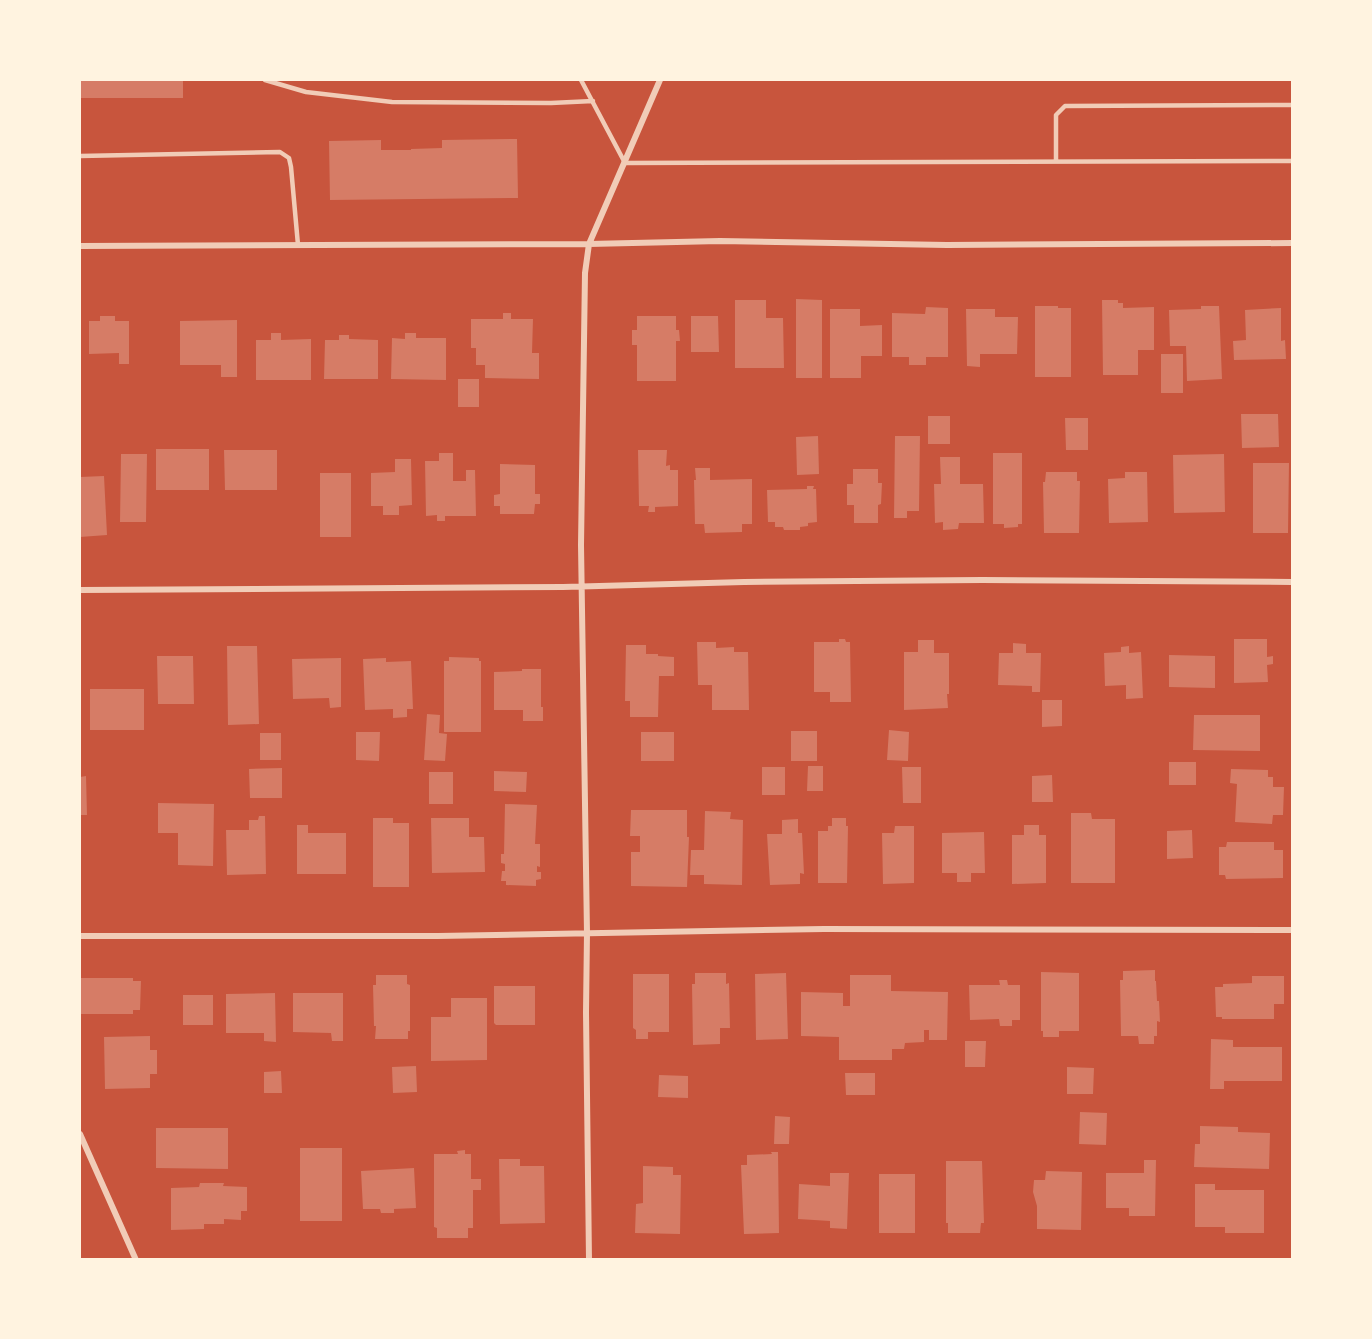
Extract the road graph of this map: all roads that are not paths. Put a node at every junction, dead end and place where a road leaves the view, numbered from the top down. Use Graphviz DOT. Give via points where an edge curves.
graph roads {
  1 [pos="265,80"];
  2 [pos="581,80"];
  3 [pos="660,80"];
  4 [pos="593,101"];
  5 [pos="1293,105"];
  6 [pos="80,156"];
  7 [pos="1293,160"];
  8 [pos="1056,161"];
  9 [pos="624,163"];
  10 [pos="1293,243"];
  11 [pos="589,244"];
  12 [pos="80,246"];
  13 [pos="298,246"];
  14 [pos="1293,582"];
  15 [pos="582,587"];
  16 [pos="80,590"];
  17 [pos="1293,930"];
  18 [pos="587,933"];
  19 [pos="80,936"];
  20 [pos="80,1134"];
  21 [pos="136,1260"];
  22 [pos="590,1260"];
  1 -- 4 [label="lane" via="306,92 392,102"];
  2 -- 4 [label="lane"];
  3 -- 9 [label="street"];
  4 -- 9 [label="lane"];
  5 -- 8 [label="lane" via="1065,106 1056,115"];
  6 -- 13 [label="lane" via="280,152 289,158 291,166"];
  7 -- 8 [label="lane"];
  8 -- 9 [label="lane"];
  9 -- 11 [label="street"];
  10 -- 11 [label="street"];
  11 -- 13 [label="street"];
  11 -- 15 [label="street" via="585,273"];
  12 -- 13 [label="street"];
  14 -- 15 [label="street" via="982,580"];
  15 -- 16 [label="street"];
  15 -- 18 [label="street"];
  17 -- 18 [label="street"];
  18 -- 19 [label="street"];
  18 -- 22 [label="street"];
  20 -- 21 [label="street"];
}
